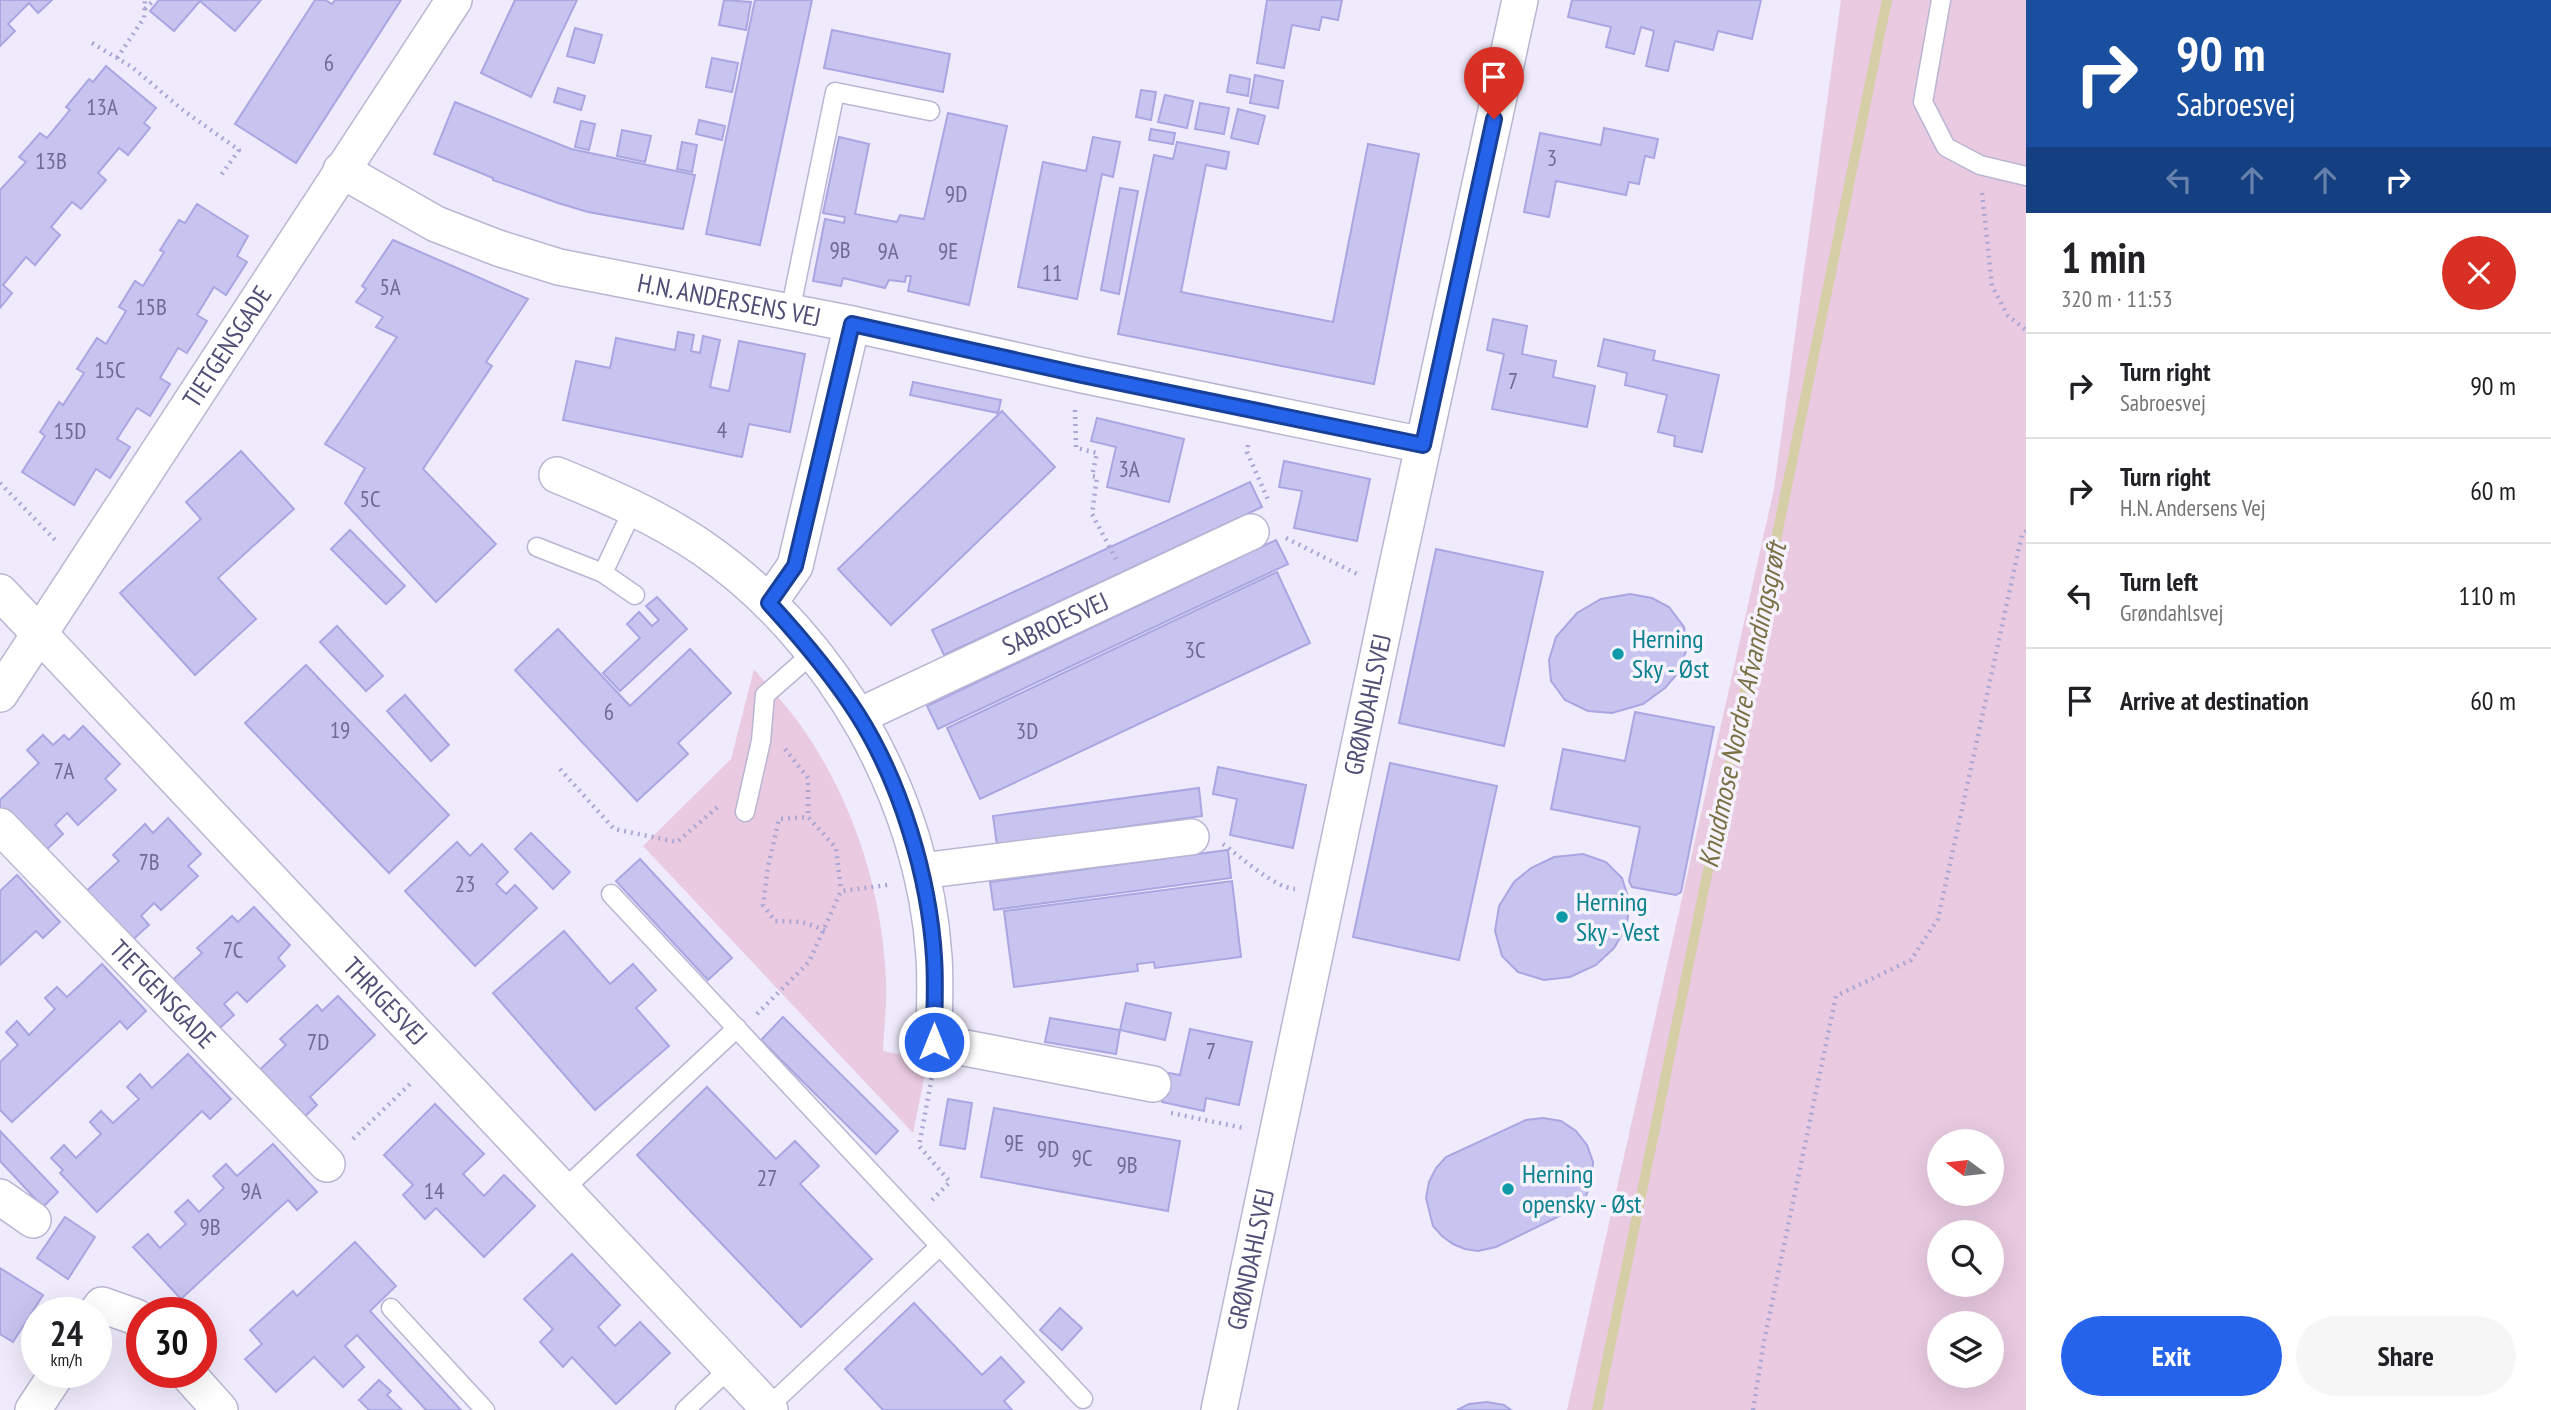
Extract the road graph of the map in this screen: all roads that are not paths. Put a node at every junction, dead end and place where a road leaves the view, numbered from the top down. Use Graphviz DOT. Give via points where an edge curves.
graph roads {
  1 [pos="454,0"];
  2 [pos="1520,0"];
  3 [pos="1941,0"];
  4 [pos="930,111"];
  5 [pos="341,170"];
  6 [pos="2026,176"];
  7 [pos="790,312"];
  8 [pos="852,324"];
  9 [pos="1423,445"];
  10 [pos="557,475"];
  11 [pos="634,506"];
  12 [pos="1269,524"];
  13 [pos="537,547"];
  14 [pos="603,573"];
  15 [pos="0,592"];
  16 [pos="635,595"];
  17 [pos="769,603"];
  18 [pos="40,634"];
  19 [pos="814,652"];
  20 [pos="0,694"];
  21 [pos="859,716"];
  22 [pos="745,812"];
  23 [pos="0,826"];
  24 [pos="1191,837"];
  25 [pos="922,876"];
  26 [pos="611,894"];
  27 [pos="737,1028"];
  28 [pos="1153,1084"];
  29 [pos="327,1164"];
  30 [pos="563,1190"];
  31 [pos="0,1197"];
  32 [pos="33,1220"];
  33 [pos="940,1246"];
  34 [pos="391,1308"];
  35 [pos="730,1368"];
  36 [pos="47,1388"];
  37 [pos="200,1388"];
  38 [pos="1083,1399"];
  39 [pos="769,1409"];
  40 [pos="33,1410"];
  41 [pos="220,1410"];
  42 [pos="485,1410"];
  43 [pos="685,1410"];
  44 [pos="1219,1410"];
  1 -- 5 [label="street, TIETGENSGADE"];
  2 -- 9 [label="street, GRØNDAHLSVEJ"];
  3 -- 6 [label="lane" via="1923,102 1946,147 1980,165"];
  4 -- 7 [label="lane" via="835,92"];
  5 -- 7 [label="street, H.N. ANDERSENS VEJ" via="436,223 510,252 559,267"];
  5 -- 18 [label="street, TIETGENSGADE"];
  7 -- 8 [label="street, H.N. ANDERSENS VEJ"];
  8 -- 9 [label="street, H.N. ANDERSENS VEJ"];
  8 -- 17 [label="street" via="795,566"];
  9 -- 44 [label="street, GRØNDAHLSVEJ"];
  10 -- 11 [label="street"];
  11 -- 14 [label="lane"];
  11 -- 17 [label="street" via="705,549"];
  12 -- 21 [label="street, SABROESVEJ"];
  13 -- 14 [label="lane"];
  14 -- 16 [label="lane"];
  15 -- 18 [label="street, THRIGESVEJ"];
  17 -- 19 [label="street"];
  18 -- 20 [label="street, TIETGENSGADE"];
  18 -- 30 [label="street, THRIGESVEJ"];
  19 -- 21 [label="street"];
  19 -- 22 [label="lane" via="765,695 761,741"];
  21 -- 25 [label="street" via="901,807"];
  23 -- 29 [label="street, TIETGENSGADE"];
  24 -- 25 [label="street"];
  25 -- 28 [label="street" via="934,956 934,1042"];
  26 -- 27 [label="lane"];
  27 -- 30 [label="lane"];
  27 -- 33 [label="lane"];
  30 -- 35 [label="street, THRIGESVEJ"];
  31 -- 32 [label="street"];
  33 -- 38 [label="lane"];
  33 -- 39 [label="lane"];
  34 -- 42 [label="lane"];
  35 -- 39 [label="street, THRIGESVEJ"];
  35 -- 43 [label="lane"];
  36 -- 40 [label="street"];
  37 -- 41 [label="street"];
}
